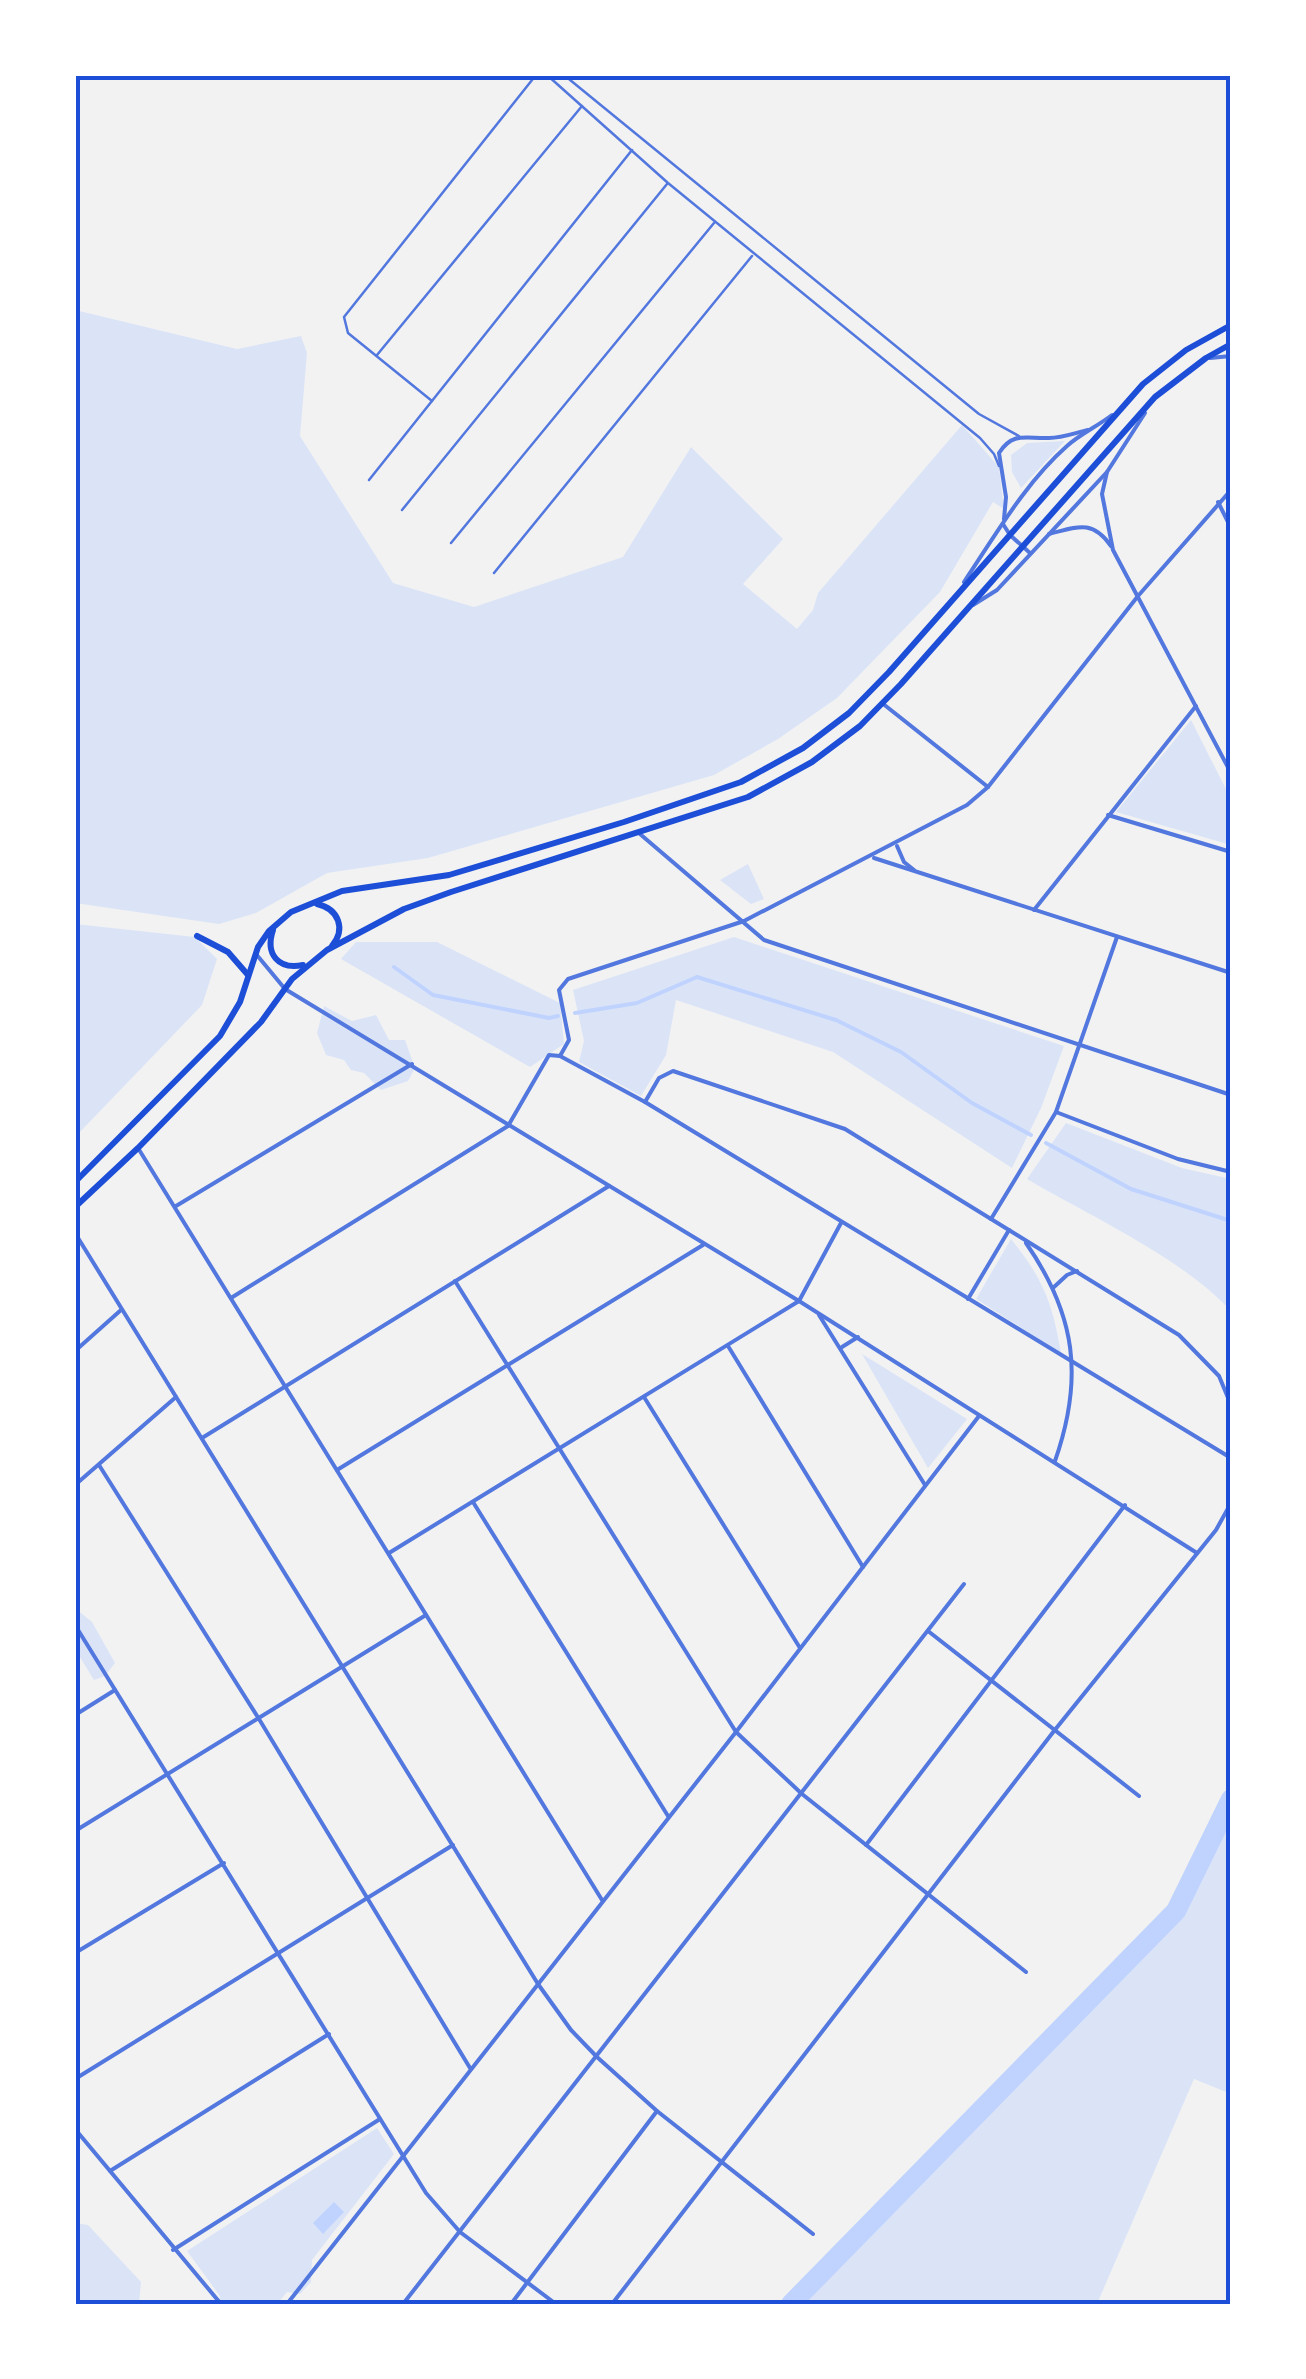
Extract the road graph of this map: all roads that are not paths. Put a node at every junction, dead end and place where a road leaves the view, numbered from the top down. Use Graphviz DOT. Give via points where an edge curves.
graph roads {
  1 [pos="536,75"];
  2 [pos="546,75"];
  3 [pos="564,75"];
  4 [pos="582,105"];
  5 [pos="632,150"];
  6 [pos="668,183"];
  7 [pos="715,222"];
  8 [pos="754,254"];
  9 [pos="1231,325"];
  10 [pos="1231,344"];
  11 [pos="376,356"];
  12 [pos="1231,356"];
  13 [pos="1206,358"];
  14 [pos="1155,397"];
  15 [pos="432,402"];
  16 [pos="1098,430"];
  17 [pos="1019,436"];
  18 [pos="1110,446"];
  19 [pos="1118,454"];
  20 [pos="1000,468"];
  21 [pos="1107,472"];
  22 [pos="370,480"];
  23 [pos="1231,490"];
  24 [pos="1218,502"];
  25 [pos="402,510"];
  26 [pos="1003,524"];
  27 [pos="1231,528"];
  28 [pos="1049,534"];
  29 [pos="1010,536"];
  30 [pos="452,543"];
  31 [pos="1022,547"];
  32 [pos="1113,550"];
  33 [pos="1032,554"];
  34 [pos="494,573"];
  35 [pos="1138,596"];
  36 [pos="952,600"];
  37 [pos="968,608"];
  38 [pos="882,703"];
  39 [pos="1196,706"];
  40 [pos="1231,773"];
  41 [pos="988,787"];
  42 [pos="1108,815"];
  43 [pos="638,832"];
  44 [pos="897,844"];
  45 [pos="1231,852"];
  46 [pos="871,857"];
  47 [pos="917,874"];
  48 [pos="311,904"];
  49 [pos="1034,910"];
  50 [pos="744,921"];
  51 [pos="276,924"];
  52 [pos="197,936"];
  53 [pos="1117,937"];
  54 [pos="327,950"];
  55 [pos="256,954"];
  56 [pos="308,964"];
  57 [pos="1231,973"];
  58 [pos="248,975"];
  59 [pos="285,989"];
  60 [pos="1081,1045"];
  61 [pos="560,1056"];
  62 [pos="412,1064"];
  63 [pos="1231,1095"];
  64 [pos="645,1102"];
  65 [pos="1056,1112"];
  66 [pos="508,1126"];
  67 [pos="138,1148"];
  68 [pos="1231,1172"];
  69 [pos="75,1182"];
  70 [pos="609,1186"];
  71 [pos="75,1207"];
  72 [pos="175,1207"];
  73 [pos="991,1218"];
  74 [pos="842,1223"];
  75 [pos="1009,1230"];
  76 [pos="75,1232"];
  77 [pos="1024,1239"];
  78 [pos="704,1245"];
  79 [pos="1076,1271"];
  80 [pos="455,1280"];
  81 [pos="1054,1287"];
  82 [pos="231,1298"];
  83 [pos="800,1301"];
  84 [pos="967,1301"];
  85 [pos="121,1310"];
  86 [pos="818,1313"];
  87 [pos="858,1337"];
  88 [pos="728,1346"];
  89 [pos="842,1347"];
  90 [pos="75,1351"];
  91 [pos="1073,1362"];
  92 [pos="508,1366"];
  93 [pos="286,1386"];
  94 [pos="176,1397"];
  95 [pos="644,1397"];
  96 [pos="1231,1405"];
  97 [pos="978,1416"];
  98 [pos="202,1438"];
  99 [pos="559,1450"];
  100 [pos="1231,1458"];
  101 [pos="1055,1462"];
  102 [pos="99,1465"];
  103 [pos="337,1470"];
  104 [pos="925,1484"];
  105 [pos="75,1485"];
  106 [pos="474,1502"];
  107 [pos="1231,1502"];
  108 [pos="1126,1505"];
  109 [pos="1196,1552"];
  110 [pos="389,1553"];
  111 [pos="863,1566"];
  112 [pos="964,1584"];
  113 [pos="426,1615"];
  114 [pos="75,1625"];
  115 [pos="928,1631"];
  116 [pos="800,1648"];
  117 [pos="344,1666"];
  118 [pos="989,1682"];
  119 [pos="115,1690"];
  120 [pos="75,1715"];
  121 [pos="259,1720"];
  122 [pos="736,1732"];
  123 [pos="1054,1732"];
  124 [pos="168,1775"];
  125 [pos="802,1794"];
  126 [pos="1139,1796"];
  127 [pos="668,1816"];
  128 [pos="75,1831"];
  129 [pos="453,1845"];
  130 [pos="866,1845"];
  131 [pos="224,1863"];
  132 [pos="928,1895"];
  133 [pos="366,1898"];
  134 [pos="602,1900"];
  135 [pos="279,1952"];
  136 [pos="75,1953"];
  137 [pos="1026,1972"];
  138 [pos="538,1984"];
  139 [pos="329,2034"];
  140 [pos="597,2057"];
  141 [pos="470,2068"];
  142 [pos="75,2080"];
  143 [pos="658,2111"];
  144 [pos="380,2119"];
  145 [pos="75,2129"];
  146 [pos="403,2157"];
  147 [pos="720,2160"];
  148 [pos="110,2171"];
  149 [pos="460,2232"];
  150 [pos="813,2234"];
  151 [pos="174,2250"];
  152 [pos="527,2282"];
  153 [pos="220,2304"];
  154 [pos="287,2304"];
  155 [pos="403,2304"];
  156 [pos="511,2304"];
  157 [pos="556,2304"];
  158 [pos="612,2304"];
  1 -- 11 [label="lane" via="346,314 348,333"];
  2 -- 4 [label="lane"];
  3 -- 17 [label="lane" via="979,414"];
  4 -- 5 [label="lane"];
  4 -- 11 [label="lane"];
  5 -- 6 [label="lane"];
  5 -- 15 [label="lane"];
  6 -- 7 [label="lane"];
  6 -- 25 [label="lane"];
  7 -- 8 [label="lane"];
  7 -- 30 [label="lane"];
  8 -- 20 [label="lane" via="967,428"];
  8 -- 34 [label="lane"];
  9 -- 16 [label="main road" via="1186,350"];
  10 -- 13 [label="main road"];
  11 -- 15 [label="lane"];
  12 -- 13 [label="street"];
  13 -- 14 [label="main road"];
  14 -- 18 [label="main road"];
  14 -- 19 [label="street"];
  15 -- 22 [label="lane"];
  16 -- 17 [label="street"];
  16 -- 26 [label="street" via="1069,444"];
  16 -- 29 [label="main road"];
  17 -- 20 [label="street" via="999,452"];
  18 -- 19 [label="street"];
  18 -- 31 [label="main road"];
  19 -- 21 [label="street"];
  20 -- 26 [label="street"];
  21 -- 28 [label="street"];
  21 -- 32 [label="street" via="1102,494"];
  23 -- 24 [label="street"];
  24 -- 27 [label="street"];
  24 -- 35 [label="street"];
  26 -- 29 [label="street"];
  26 -- 36 [label="street"];
  28 -- 32 [label="street" via="1094,529"];
  28 -- 33 [label="street"];
  29 -- 31 [label="street"];
  29 -- 36 [label="main road"];
  31 -- 33 [label="street"];
  31 -- 37 [label="main road"];
  32 -- 35 [label="street"];
  33 -- 37 [label="street" via="998,590"];
  35 -- 39 [label="street"];
  35 -- 41 [label="street"];
  36 -- 48 [label="main road" via="849,713 741,782 449,875 364,886"];
  37 -- 38 [label="main road"];
  38 -- 41 [label="street"];
  38 -- 43 [label="main road" via="812,762 748,796"];
  39 -- 40 [label="street"];
  39 -- 42 [label="street"];
  41 -- 44 [label="street"];
  42 -- 45 [label="street"];
  42 -- 49 [label="street"];
  43 -- 50 [label="street"];
  43 -- 54 [label="main road" via="420,904"];
  44 -- 46 [label="street"];
  44 -- 47 [label="street"];
  46 -- 47 [label="street"];
  46 -- 50 [label="street"];
  47 -- 49 [label="street"];
  48 -- 51 [label="main road"];
  48 -- 54 [label="main road" via="328,908 340,921 340,934"];
  49 -- 53 [label="street"];
  50 -- 60 [label="street" via="764,940"];
  50 -- 61 [label="street" via="568,979 559,990 569,1040"];
  51 -- 55 [label="main road"];
  51 -- 56 [label="main road" via="272,955 291,967"];
  52 -- 58 [label="main road" via="228,952"];
  53 -- 57 [label="street"];
  53 -- 60 [label="street"];
  54 -- 56 [label="main road"];
  55 -- 58 [label="main road"];
  55 -- 59 [label="street"];
  56 -- 59 [label="main road"];
  58 -- 69 [label="main road" via="220,1036"];
  59 -- 62 [label="street"];
  59 -- 67 [label="main road"];
  60 -- 63 [label="street"];
  60 -- 65 [label="street"];
  61 -- 64 [label="street"];
  61 -- 66 [label="street" via="550,1055"];
  62 -- 66 [label="street"];
  62 -- 72 [label="street"];
  64 -- 73 [label="street" via="665,1072 693,1076 845,1129"];
  64 -- 74 [label="street"];
  65 -- 68 [label="street"];
  65 -- 73 [label="street"];
  66 -- 70 [label="street"];
  66 -- 82 [label="street"];
  67 -- 71 [label="main road"];
  67 -- 72 [label="street"];
  70 -- 78 [label="street"];
  70 -- 80 [label="street"];
  72 -- 82 [label="street"];
  73 -- 75 [label="street"];
  74 -- 83 [label="street"];
  74 -- 84 [label="street"];
  75 -- 77 [label="street"];
  75 -- 84 [label="street"];
  76 -- 85 [label="street"];
  77 -- 79 [label="street"];
  77 -- 81 [label="street"];
  78 -- 83 [label="street"];
  78 -- 92 [label="street"];
  79 -- 81 [label="street"];
  79 -- 96 [label="street" via="1179,1336 1219,1376"];
  80 -- 92 [label="street"];
  80 -- 93 [label="street"];
  81 -- 91 [label="street"];
  82 -- 93 [label="street"];
  83 -- 86 [label="street"];
  83 -- 88 [label="street"];
  84 -- 91 [label="street"];
  85 -- 90 [label="street"];
  85 -- 94 [label="street"];
  86 -- 87 [label="street"];
  86 -- 89 [label="street"];
  87 -- 89 [label="street"];
  87 -- 97 [label="street"];
  88 -- 95 [label="street"];
  88 -- 111 [label="street"];
  89 -- 104 [label="street"];
  91 -- 100 [label="street"];
  91 -- 101 [label="street" via="1072,1399"];
  92 -- 99 [label="street"];
  92 -- 103 [label="street"];
  93 -- 98 [label="street"];
  93 -- 103 [label="street"];
  94 -- 98 [label="street"];
  94 -- 102 [label="street"];
  95 -- 99 [label="street"];
  95 -- 116 [label="street"];
  97 -- 101 [label="street"];
  97 -- 104 [label="street"];
  98 -- 117 [label="street"];
  99 -- 106 [label="street"];
  99 -- 122 [label="street"];
  101 -- 108 [label="street"];
  102 -- 105 [label="street"];
  102 -- 121 [label="street"];
  103 -- 110 [label="street"];
  104 -- 111 [label="street"];
  106 -- 110 [label="street"];
  106 -- 127 [label="street"];
  107 -- 109 [label="street"];
  108 -- 109 [label="street"];
  108 -- 118 [label="street"];
  109 -- 123 [label="street"];
  110 -- 113 [label="street"];
  111 -- 116 [label="street"];
  112 -- 115 [label="street"];
  113 -- 117 [label="street"];
  113 -- 134 [label="street"];
  114 -- 119 [label="street"];
  115 -- 118 [label="street"];
  115 -- 125 [label="street"];
  116 -- 122 [label="street"];
  117 -- 121 [label="street"];
  117 -- 129 [label="street"];
  118 -- 123 [label="street"];
  118 -- 130 [label="street"];
  119 -- 120 [label="street"];
  119 -- 124 [label="street"];
  121 -- 124 [label="street"];
  121 -- 133 [label="street"];
  122 -- 125 [label="street"];
  122 -- 127 [label="street"];
  123 -- 126 [label="street"];
  123 -- 132 [label="street"];
  124 -- 128 [label="street"];
  124 -- 131 [label="street"];
  125 -- 130 [label="street"];
  125 -- 140 [label="street"];
  127 -- 134 [label="street"];
  129 -- 133 [label="street"];
  129 -- 138 [label="street"];
  130 -- 132 [label="street"];
  131 -- 135 [label="street"];
  131 -- 136 [label="street"];
  132 -- 137 [label="street"];
  132 -- 147 [label="street"];
  133 -- 135 [label="street"];
  133 -- 141 [label="street"];
  134 -- 138 [label="street"];
  135 -- 139 [label="street"];
  135 -- 142 [label="street"];
  138 -- 140 [label="street"];
  138 -- 141 [label="street"];
  139 -- 144 [label="street"];
  139 -- 148 [label="street"];
  140 -- 143 [label="street"];
  140 -- 149 [label="street"];
  141 -- 146 [label="street"];
  143 -- 147 [label="street"];
  143 -- 152 [label="street"];
  144 -- 146 [label="street"];
  144 -- 151 [label="street"];
  145 -- 148 [label="street"];
  146 -- 149 [label="street"];
  146 -- 154 [label="street"];
  147 -- 150 [label="street"];
  147 -- 158 [label="street"];
  148 -- 151 [label="street"];
  149 -- 152 [label="street"];
  149 -- 155 [label="street"];
  151 -- 153 [label="street"];
  152 -- 156 [label="street"];
  152 -- 157 [label="street"];
}
